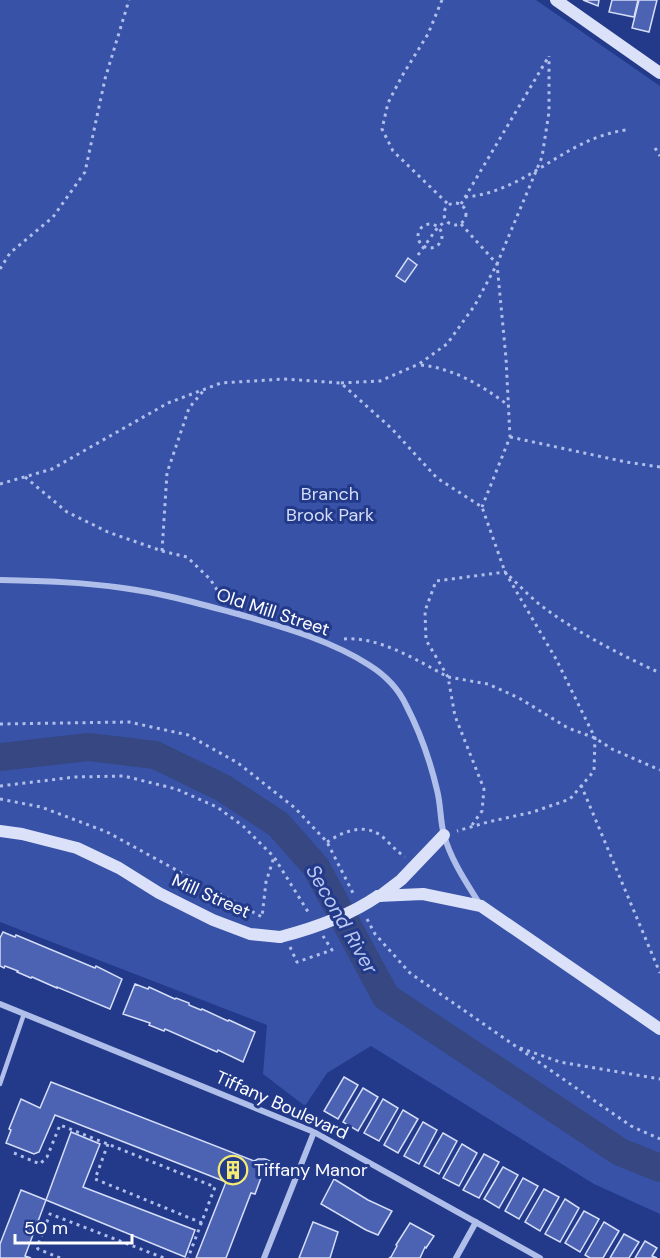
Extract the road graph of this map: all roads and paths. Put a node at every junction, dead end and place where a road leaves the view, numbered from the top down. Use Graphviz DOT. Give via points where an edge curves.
graph roads {
  1 [pos="129,0"];
  2 [pos="442,0"];
  3 [pos="561,2"];
  4 [pos="660,74"];
  5 [pos="626,130"];
  6 [pos="655,148"];
  7 [pos="660,156"];
  8 [pos="536,170"];
  9 [pos="465,197"];
  10 [pos="461,204"];
  11 [pos="448,205"];
  12 [pos="446,221"];
  13 [pos="461,224"];
  14 [pos="438,227"];
  15 [pos="424,246"];
  16 [pos="418,255"];
  17 [pos="497,264"];
  18 [pos="0,269"];
  19 [pos="419,364"];
  20 [pos="340,383"];
  21 [pos="206,389"];
  22 [pos="508,405"];
  23 [pos="510,437"];
  24 [pos="660,466"];
  25 [pos="25,477"];
  26 [pos="0,484"];
  27 [pos="482,507"];
  28 [pos="162,551"];
  29 [pos="505,572"];
  30 [pos="0,580"];
  31 [pos="232,613"];
  32 [pos="320,642"];
  33 [pos="660,673"];
  34 [pos="448,677"];
  35 [pos="0,724"];
  36 [pos="595,738"];
  37 [pos="660,770"];
  38 [pos="581,785"];
  39 [pos="0,786"];
  40 [pos="0,799"];
  41 [pos="471,827"];
  42 [pos="0,831"];
  43 [pos="444,835"];
  44 [pos="327,842"];
  45 [pos="274,858"];
  46 [pos="406,858"];
  47 [pos="345,878"];
  48 [pos="378,896"];
  49 [pos="481,906"];
  50 [pos="315,922"];
  51 [pos="321,931"];
  52 [pos="375,934"];
  53 [pos="290,947"];
  54 [pos="660,973"];
  55 [pos="0,1004"];
  56 [pos="24,1014"];
  57 [pos="660,1029"];
  58 [pos="516,1046"];
  59 [pos="0,1057"];
  60 [pos="7,1059"];
  61 [pos="660,1079"];
  62 [pos="0,1084"];
  63 [pos="314,1132"];
  64 [pos="660,1139"];
  65 [pos="108,1144"];
  66 [pos="14,1153"];
  67 [pos="476,1222"];
  68 [pos="202,1223"];
  69 [pos="60,1258"];
  70 [pos="164,1258"];
  71 [pos="188,1258"];
  72 [pos="264,1258"];
  73 [pos="456,1258"];
  74 [pos="540,1258"];
  1 -- 18 [label="path" via="105,79 85,172 53,217 10,253"];
  2 -- 11 [label="path" via="428,34 388,103 382,129 393,151"];
  3 -- 4 [label="street"];
  5 -- 8 [label="path" via="582,143"];
  6 -- 7 [label="path"];
  8 -- 9 [label="path" via="516,184"];
  8 -- 9 [label="path" via="542,157 549,112 549,56"];
  8 -- 17 [label="path"];
  9 -- 10 [label="path"];
  10 -- 11 [label="path"];
  10 -- 13 [label="path" via="467,214"];
  11 -- 12 [label="path"];
  12 -- 13 [label="path"];
  12 -- 14 [label="path"];
  13 -- 17 [label="path"];
  14 -- 15 [label="path"];
  14 -- 15 [label="path" via="440,244 433,248"];
  14 -- 15 [label="path" via="429,225 420,231 419,239"];
  15 -- 16 [label="path"];
  17 -- 19 [label="path" via="475,305 447,344"];
  17 -- 22 [label="path"];
  19 -- 20 [label="path" via="380,381"];
  19 -- 22 [label="path" via="441,367 468,378"];
  20 -- 21 [label="path" via="284,379 221,382"];
  20 -- 27 [label="path" via="392,429 437,478"];
  21 -- 25 [label="path" via="168,403 52,469"];
  21 -- 28 [label="path" via="189,408 167,473"];
  22 -- 23 [label="path"];
  23 -- 24 [label="path"];
  23 -- 27 [label="path"];
  25 -- 26 [label="path"];
  25 -- 28 [label="path" via="67,512"];
  27 -- 29 [label="path"];
  28 -- 31 [label="path" via="187,557 210,579"];
  29 -- 33 [label="path" via="553,614"];
  29 -- 34 [label="path" via="436,581 425,611 426,640"];
  29 -- 36 [label="path" via="556,659"];
  30 -- 31 [label="street, Old Mill Street" via="124,588 177,597"];
  31 -- 32 [label="street, Old Mill Street" via="285,627"];
  32 -- 34 [label="path" via="352,639 392,648"];
  32 -- 43 [label="street, Old Mill Street" via="370,665 397,689 430,764"];
  34 -- 36 [label="path" via="488,684 568,728"];
  34 -- 41 [label="path" via="455,716 484,789 482,811"];
  35 -- 44 [label="path" via="129,722 188,735 238,763 295,808"];
  36 -- 37 [label="path"];
  36 -- 38 [label="path" via="594,771"];
  38 -- 41 [label="path" via="570,799"];
  38 -- 54 [label="path"];
  39 -- 45 [label="path" via="124,776 176,789 217,807 243,826"];
  40 -- 45 [label="path" via="41,807 107,832 262,917 266,882"];
  41 -- 43 [label="path"];
  42 -- 48 [label="street, Mill Street, bridge" via="77,848 213,921 250,934 280,937 308,930"];
  43 -- 48 [label="street" via="401,880"];
  43 -- 49 [label="street, Old Mill Street" via="460,874"];
  44 -- 46 [label="path" via="354,829 369,830 386,839"];
  44 -- 47 [label="path"];
  45 -- 50 [label="path"];
  48 -- 49 [label="street, Mill Street" via="423,894"];
  49 -- 57 [label="street, Mill Street"];
  51 -- 53 [label="path" via="332,950 297,962"];
  52 -- 58 [label="path" via="411,973"];
  55 -- 56 [label="street, Tiffany Boulevard"];
  56 -- 60 [label="lane"];
  56 -- 63 [label="street, Tiffany Boulevard"];
  58 -- 61 [label="path" via="560,1062"];
  58 -- 64 [label="path" via="631,1126"];
  59 -- 60 [label="lane"];
  60 -- 62 [label="lane"];
  63 -- 67 [label="street, Tiffany Boulevard"];
  63 -- 72 [label="street"];
  65 -- 66 [label="path" via="60,1125 47,1157 40,1164"];
  65 -- 68 [label="path" via="95,1179"];
  65 -- 68 [label="path" via="215,1187"];
  67 -- 73 [label="street"];
  67 -- 74 [label="street, Tiffany Boulevard"];
  68 -- 71 [label="path"];
  69 -- 70 [label="path" via="37,1247 50,1214"];
}
